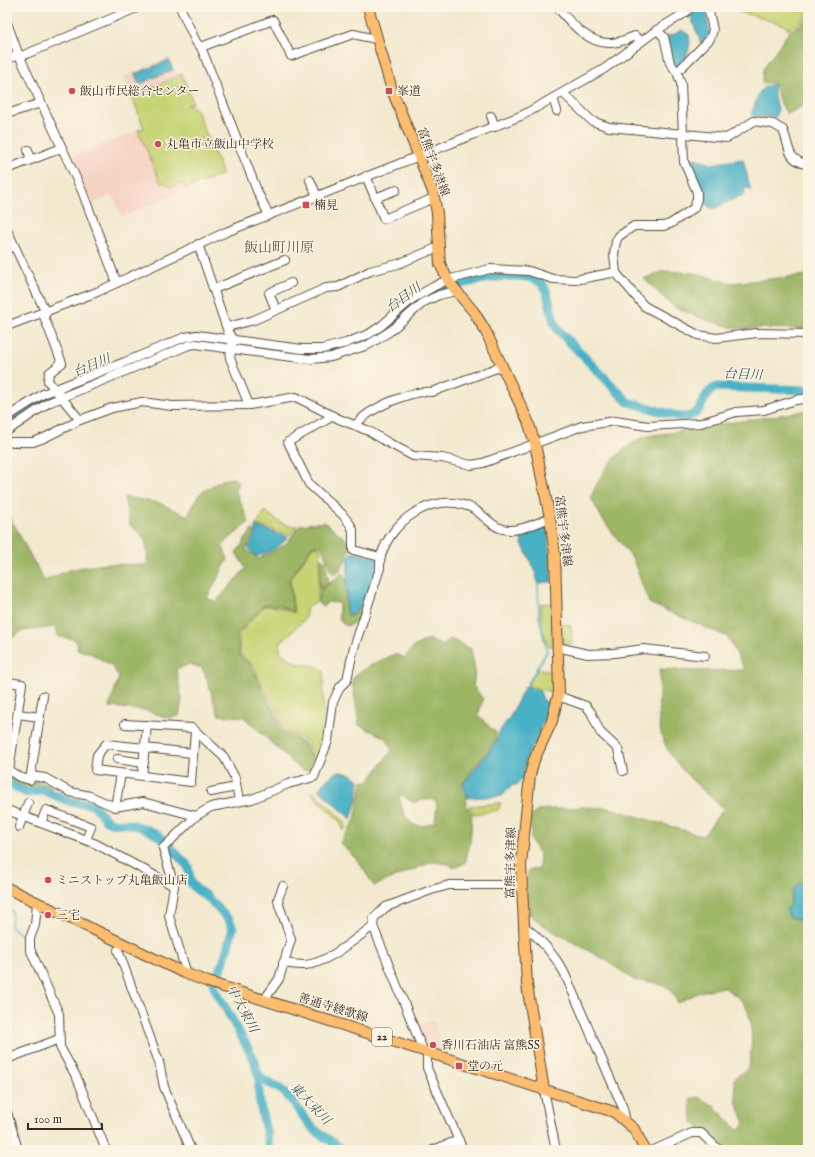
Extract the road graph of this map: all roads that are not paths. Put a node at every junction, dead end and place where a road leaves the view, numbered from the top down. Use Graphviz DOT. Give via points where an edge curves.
graph roads {
  1 [pos="139,7"];
  2 [pos="180,7"];
  3 [pos="368,7"];
  4 [pos="557,7"];
  5 [pos="691,7"];
  6 [pos="708,7"];
  7 [pos="7,23"];
  8 [pos="657,30"];
  9 [pos="376,39"];
  10 [pos="641,42"];
  11 [pos="201,47"];
  12 [pos="19,56"];
  13 [pos="7,58"];
  14 [pos="677,72"];
  15 [pos="563,92"];
  16 [pos="553,98"];
  17 [pos="41,103"];
  18 [pos="557,111"];
  19 [pos="7,114"];
  20 [pos="491,116"];
  21 [pos="495,127"];
  22 [pos="684,134"];
  23 [pos="62,148"];
  24 [pos="28,150"];
  25 [pos="417,155"];
  26 [pos="32,160"];
  27 [pos="8,166"];
  28 [pos="808,166"];
  29 [pos="366,176"];
  30 [pos="310,180"];
  31 [pos="396,190"];
  32 [pos="317,196"];
  33 [pos="375,198"];
  34 [pos="434,198"];
  35 [pos="269,215"];
  36 [pos="7,230"];
  37 [pos="198,244"];
  38 [pos="439,247"];
  39 [pos="285,260"];
  40 [pos="616,273"];
  41 [pos="291,283"];
  42 [pos="117,284"];
  43 [pos="452,286"];
  44 [pos="214,289"];
  45 [pos="276,310"];
  46 [pos="45,313"];
  47 [pos="7,326"];
  48 [pos="227,327"];
  49 [pos="808,334"];
  50 [pos="232,344"];
  51 [pos="341,350"];
  52 [pos="500,366"];
  53 [pos="56,390"];
  54 [pos="62,398"];
  55 [pos="808,398"];
  56 [pos="249,404"];
  57 [pos="331,415"];
  58 [pos="7,418"];
  59 [pos="80,420"];
  60 [pos="356,425"];
  61 [pos="7,431"];
  62 [pos="7,442"];
  63 [pos="533,444"];
  64 [pos="548,519"];
  65 [pos="380,556"];
  66 [pos="557,647"];
  67 [pos="705,656"];
  68 [pos="7,682"];
  69 [pos="43,696"];
  70 [pos="558,696"];
  71 [pos="18,714"];
  72 [pos="40,717"];
  73 [pos="125,724"];
  74 [pos="147,725"];
  75 [pos="195,731"];
  76 [pos="145,748"];
  77 [pos="193,753"];
  78 [pos="117,760"];
  79 [pos="144,763"];
  80 [pos="8,770"];
  81 [pos="623,771"];
  82 [pos="121,774"];
  83 [pos="31,776"];
  84 [pos="142,776"];
  85 [pos="236,787"];
  86 [pos="211,792"];
  87 [pos="239,801"];
  88 [pos="28,803"];
  89 [pos="114,808"];
  90 [pos="7,810"];
  91 [pos="23,816"];
  92 [pos="196,816"];
  93 [pos="41,823"];
  94 [pos="19,827"];
  95 [pos="86,840"];
  96 [pos="522,885"];
  97 [pos="174,886"];
  98 [pos="283,886"];
  99 [pos="7,888"];
  100 [pos="37,903"];
  101 [pos="373,926"];
  102 [pos="524,926"];
  103 [pos="118,950"];
  104 [pos="283,963"];
  105 [pos="187,974"];
  106 [pos="264,1000"];
  107 [pos="57,1040"];
  108 [pos="425,1051"];
  109 [pos="7,1059"];
  110 [pos="544,1090"];
  111 [pos="7,1112"];
  112 [pos="626,1122"];
  113 [pos="459,1140"];
  114 [pos="18,1150"];
  115 [pos="106,1150"];
  116 [pos="191,1150"];
  117 [pos="433,1150"];
  118 [pos="464,1150"];
  119 [pos="556,1150"];
  120 [pos="646,1150"];
  121 [pos="654,1150"];
  122 [pos="719,1150"];
  1 -- 12 [label="street"];
  2 -- 11 [label="street" via="196,42"];
  3 -- 9 [label="main road, 富熊宇多津線"];
  4 -- 10 [label="street" via="591,39 611,43 635,36"];
  5 -- 8 [label="street"];
  6 -- 14 [label="street" via="712,34 710,39"];
  7 -- 12 [label="street"];
  8 -- 10 [label="street"];
  8 -- 14 [label="street" via="664,37 670,63"];
  9 -- 11 [label="street" via="352,34 291,56 273,20"];
  9 -- 25 [label="main road, 富熊宇多津線"];
  10 -- 15 [label="street" via="604,69"];
  11 -- 35 [label="street"];
  12 -- 13 [label="street"];
  12 -- 17 [label="street"];
  14 -- 22 [label="street" via="681,84"];
  15 -- 16 [label="street"];
  15 -- 22 [label="street" via="592,121 609,127"];
  16 -- 18 [label="street"];
  16 -- 21 [label="street"];
  17 -- 19 [label="street"];
  17 -- 23 [label="street"];
  20 -- 21 [label="street"];
  21 -- 25 [label="street"];
  22 -- 28 [label="street" via="727,138 754,120 773,124 783,130 792,157"];
  22 -- 40 [label="street" via="684,162 697,192 694,208 663,226 634,226 619,236 614,254"];
  23 -- 26 [label="street"];
  23 -- 42 [label="street" via="95,222"];
  24 -- 26 [label="street"];
  25 -- 29 [label="street"];
  25 -- 34 [label="main road, 富熊宇多津線"];
  26 -- 27 [label="street"];
  29 -- 32 [label="street"];
  29 -- 33 [label="street"];
  30 -- 32 [label="street"];
  31 -- 33 [label="street"];
  32 -- 35 [label="street"];
  33 -- 34 [label="street" via="384,219"];
  34 -- 38 [label="main road, 富熊宇多津線"];
  35 -- 37 [label="street"];
  36 -- 46 [label="street"];
  37 -- 42 [label="street"];
  37 -- 44 [label="street"];
  38 -- 43 [label="main road, 富熊宇多津線" via="440,264"];
  38 -- 45 [label="street" via="398,264 370,271 338,287 326,288"];
  39 -- 44 [label="street"];
  40 -- 43 [label="street" via="585,279 560,280 530,271 495,268"];
  40 -- 49 [label="street" via="644,306 698,335 716,338 757,332"];
  41 -- 45 [label="street" via="269,293"];
  42 -- 46 [label="street"];
  43 -- 51 [label="street" via="412,299 381,326"];
  43 -- 51 [label="street" via="424,302 381,338 368,345"];
  43 -- 52 [label="main road, 富熊宇多津線" via="480,321"];
  44 -- 48 [label="street"];
  45 -- 48 [label="street" via="249,322"];
  46 -- 47 [label="street"];
  46 -- 53 [label="street" via="62,363 48,376 48,382"];
  48 -- 50 [label="street"];
  50 -- 51 [label="street"];
  50 -- 53 [label="street" via="197,335 185,336"];
  50 -- 54 [label="street" via="189,345"];
  50 -- 56 [label="street" via="231,361"];
  52 -- 60 [label="street" via="432,392 423,391 388,403 366,415"];
  52 -- 63 [label="main road, 富熊宇多津線" via="528,421"];
  53 -- 54 [label="street"];
  53 -- 58 [label="street" via="43,394"];
  54 -- 59 [label="street"];
  54 -- 61 [label="street" via="48,403"];
  55 -- 63 [label="street" via="764,410 736,412 701,424 648,426 629,422 598,423 566,431"];
  56 -- 57 [label="street" via="296,397"];
  56 -- 59 [label="street" via="172,406 142,402 112,408"];
  57 -- 60 [label="street"];
  57 -- 65 [label="street" via="288,442 309,484 350,524 353,530 353,550"];
  59 -- 62 [label="street" via="33,442"];
  60 -- 63 [label="street" via="413,456 442,458 471,465"];
  63 -- 64 [label="main road, 富熊宇多津線"];
  64 -- 65 [label="street" via="507,530 496,526 468,506 439,503 414,512 405,520 394,531"];
  64 -- 66 [label="main road, 富熊宇多津線" via="555,554"];
  65 -- 87 [label="street" via="380,568 352,651 347,680 340,686 333,702 328,741 317,772 314,777 288,784 264,796"];
  66 -- 67 [label="street" via="588,654 644,649"];
  66 -- 70 [label="main road, 富熊宇多津線"];
  68 -- 71 [label="street" via="22,684"];
  69 -- 72 [label="street"];
  70 -- 81 [label="street" via="586,706 592,712 600,732 618,749"];
  70 -- 96 [label="main road, 富熊宇多津線" via="552,721 535,755 530,775 523,840"];
  71 -- 72 [label="street"];
  71 -- 80 [label="street"];
  72 -- 83 [label="street"];
  73 -- 74 [label="street"];
  74 -- 75 [label="street" via="192,728"];
  74 -- 76 [label="street"];
  75 -- 77 [label="street"];
  75 -- 85 [label="street" via="224,757 235,778"];
  76 -- 77 [label="street"];
  76 -- 79 [label="street"];
  76 -- 82 [label="street" via="106,744 97,754 95,770"];
  77 -- 84 [label="street" via="191,782"];
  78 -- 79 [label="street"];
  79 -- 84 [label="street"];
  80 -- 83 [label="street" via="30,780"];
  82 -- 84 [label="street"];
  82 -- 89 [label="street"];
  83 -- 89 [label="street" via="45,778 70,792 90,796"];
  85 -- 86 [label="street"];
  85 -- 87 [label="street"];
  87 -- 92 [label="street" via="211,806"];
  88 -- 91 [label="street"];
  89 -- 92 [label="street" via="143,802"];
  90 -- 91 [label="street"];
  91 -- 93 [label="street"];
  91 -- 94 [label="street"];
  92 -- 97 [label="street" via="167,843 163,852"];
  93 -- 95 [label="street"];
  93 -- 95 [label="street" via="46,810 61,815 91,827"];
  95 -- 97 [label="street"];
  96 -- 101 [label="street" via="449,885 430,890 386,907 374,918"];
  96 -- 102 [label="main road, 富熊宇多津線"];
  97 -- 105 [label="street" via="169,916"];
  98 -- 104 [label="street" via="278,899 291,939"];
  99 -- 100 [label="main road, 善通寺綾歌線 / 22"];
  100 -- 105 [label="main road, 善通寺綾歌線 / 22"];
  100 -- 107 [label="street" via="35,925 29,944 59,1014"];
  101 -- 104 [label="street" via="346,946 315,963"];
  101 -- 108 [label="street"];
  102 -- 110 [label="main road, 富熊宇多津線" via="527,985"];
  102 -- 112 [label="street" via="539,938 564,972 623,1108"];
  103 -- 116 [label="street" via="159,1062 164,1088"];
  104 -- 106 [label="street" via="278,979"];
  105 -- 106 [label="main road, 善通寺綾歌線 / 22"];
  106 -- 108 [label="main road, 善通寺綾歌線 / 22"];
  107 -- 109 [label="street"];
  107 -- 115 [label="street" via="81,1086"];
  108 -- 110 [label="main road, 善通寺綾歌線 / 22"];
  108 -- 113 [label="street" via="427,1068"];
  110 -- 112 [label="main road, 善通寺綾歌線 / 22" via="614,1112"];
  110 -- 119 [label="street"];
  111 -- 114 [label="street"];
  112 -- 120 [label="main road, 善通寺綾歌線 / 22" via="634,1129"];
  113 -- 117 [label="street"];
  113 -- 118 [label="street"];
  121 -- 122 [label="street" via="698,1132"];
}
